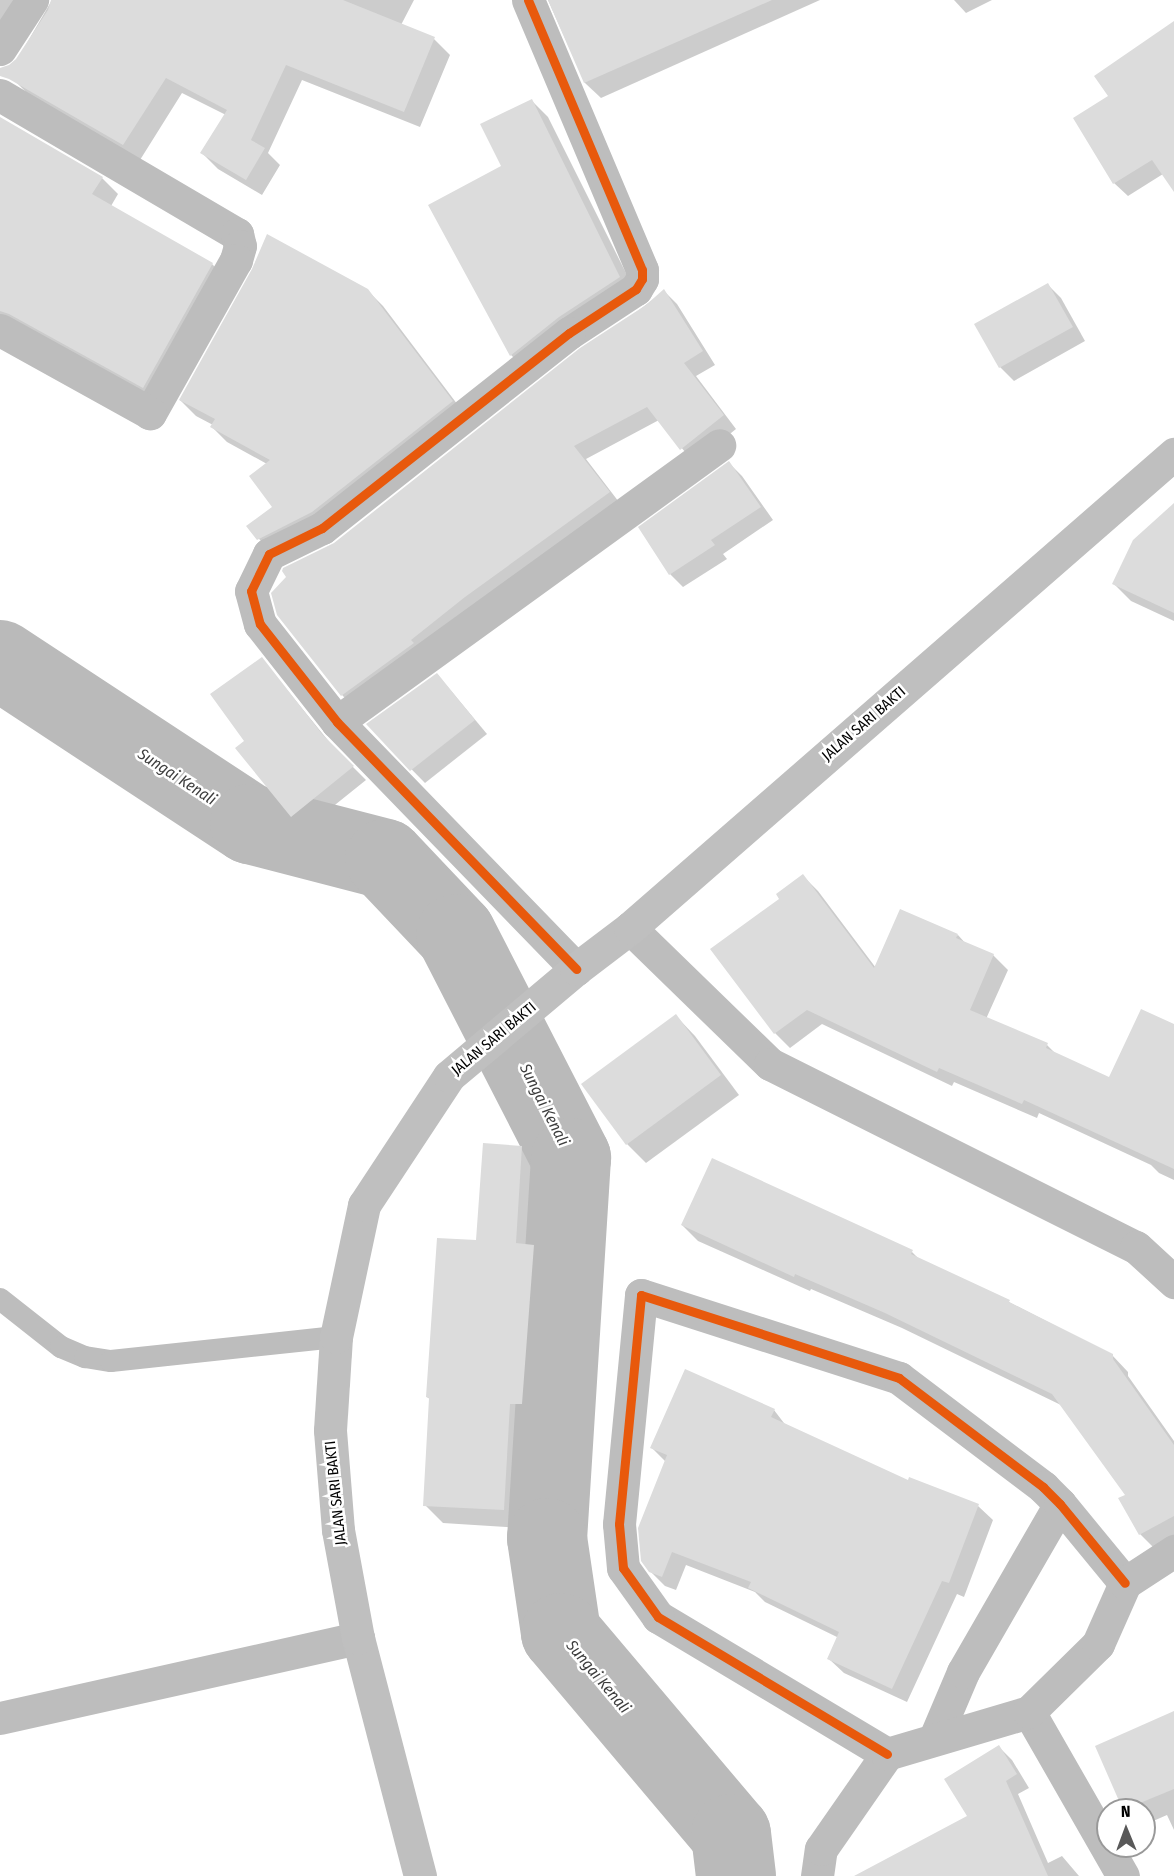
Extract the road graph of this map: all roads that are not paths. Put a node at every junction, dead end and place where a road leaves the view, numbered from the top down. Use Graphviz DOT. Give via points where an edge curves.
graph roads {
  1 [pos="32,0"];
  2 [pos="528,0"];
  3 [pos="0,49"];
  4 [pos="0,95"];
  5 [pos="0,330"];
  6 [pos="719,445"];
  7 [pos="1174,454"];
  8 [pos="337,722"];
  9 [pos="630,928"];
  10 [pos="576,969"];
  11 [pos="1174,1282"];
  12 [pos="0,1299"];
  13 [pos="336,1337"];
  14 [pos="1060,1504"];
  15 [pos="1174,1551"];
  16 [pos="1125,1583"];
  17 [pos="358,1638"];
  18 [pos="1029,1712"];
  19 [pos="0,1718"];
  20 [pos="935,1738"];
  21 [pos="887,1754"];
  22 [pos="420,1876"];
  23 [pos="817,1876"];
  24 [pos="1122,1876"];
  1 -- 3 [label="street"];
  2 -- 8 [label="street" via="642,270 642,279 636,289 569,333 322,528 269,554 251,591 260,624"];
  4 -- 5 [label="street" via="237,234 240,246 236,260 150,413"];
  6 -- 8 [label="street"];
  7 -- 9 [label="main road, JALAN SARI BAKTI"];
  8 -- 10 [label="street"];
  9 -- 10 [label="main road, JALAN SARI BAKTI"];
  9 -- 11 [label="street" via="770,1064 1136,1247"];
  10 -- 13 [label="main road, JALAN SARI BAKTI" via="449,1076 364,1205"];
  12 -- 13 [label="lane" via="61,1347 85,1358 111,1361"];
  13 -- 17 [label="main road, JALAN SARI BAKTI" via="330,1430 338,1530"];
  14 -- 16 [label="street"];
  14 -- 20 [label="street" via="963,1672"];
  14 -- 21 [label="street" via="899,1378 641,1295 619,1524 623,1568 658,1617"];
  15 -- 16 [label="street"];
  16 -- 18 [label="street" via="1098,1644"];
  17 -- 19 [label="street"];
  17 -- 22 [label="main road, JALAN SARI BAKTI"];
  18 -- 20 [label="street"];
  18 -- 24 [label="street"];
  20 -- 21 [label="street"];
  21 -- 23 [label="street" via="821,1849"];
}
